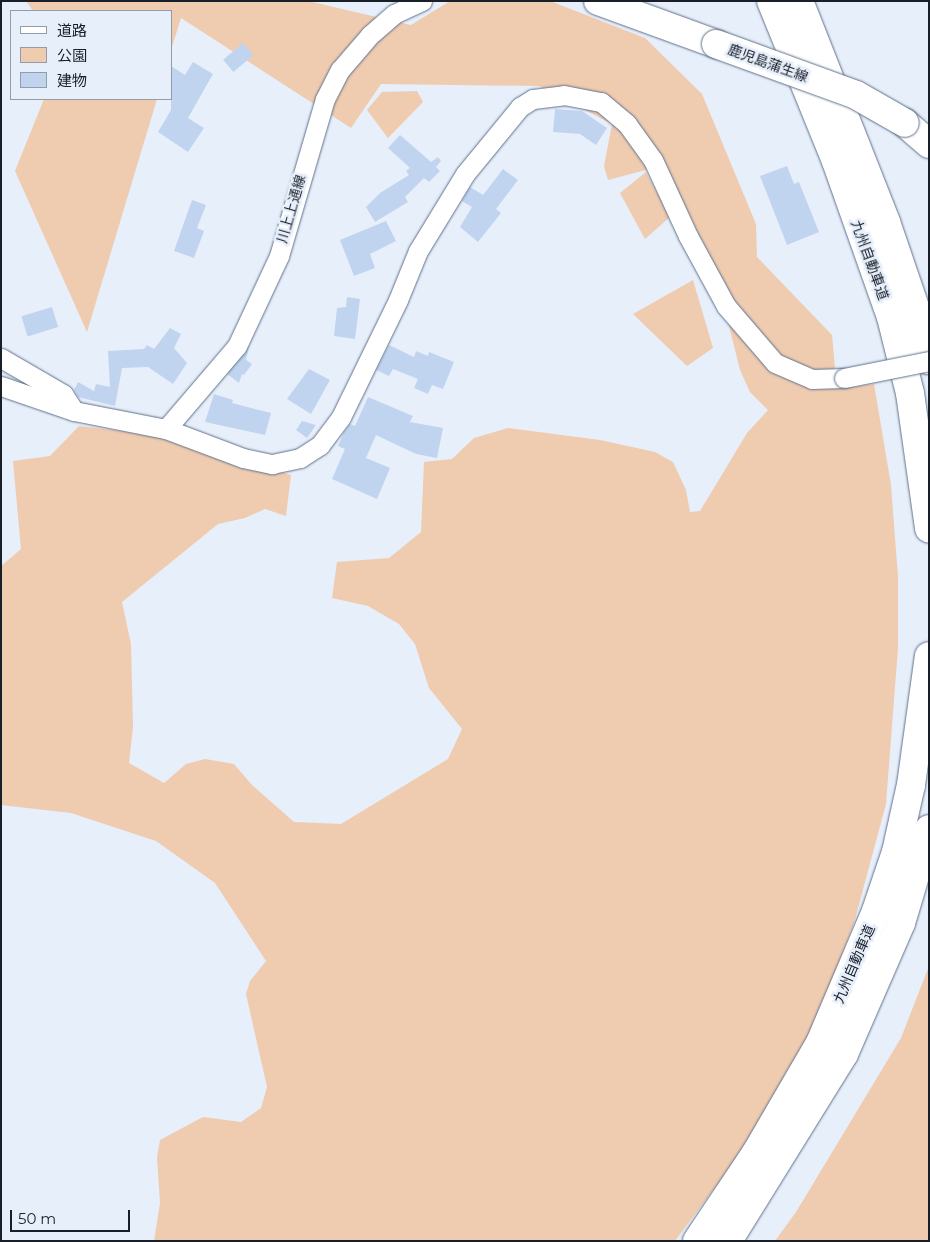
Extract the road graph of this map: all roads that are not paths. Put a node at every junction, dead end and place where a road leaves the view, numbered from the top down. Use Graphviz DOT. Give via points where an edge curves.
graph roads {
  1 [pos="422,1"];
  2 [pos="598,1"];
  3 [pos="772,1"];
  4 [pos="799,1"];
  5 [pos="929,144"];
  6 [pos="1,358"];
  7 [pos="929,361"];
  8 [pos="1,386"];
  9 [pos="74,410"];
  10 [pos="166,429"];
  11 [pos="929,529"];
  12 [pos="929,656"];
  13 [pos="929,829"];
  14 [pos="696,1241"];
  15 [pos="728,1241"];
  1 -- 10 [label="street, 川上上通線" via="394,14 370,35 340,70 325,99 279,256 237,346"];
  2 -- 5 [label="main road, 鹿児島蒲生線, bridge" via="856,95 905,123"];
  3 -- 11 [label="main road, 九州自動車道" via="836,161 891,317 910,393"];
  4 -- 7 [label="main road, 九州自動車道" via="886,222 916,310"];
  6 -- 9 [label="street" via="63,394"];
  7 -- 10 [label="street, bridge" via="844,378 812,378 775,363 726,306 688,236 654,160 627,124 601,102 546,96 532,98 496,132 438,216 341,417 320,444 300,458 272,464 243,458"];
  8 -- 9 [label="street"];
  9 -- 10 [label="street"];
  12 -- 14 [label="main road, 九州自動車道" via="912,785 896,852 873,919 820,1043 756,1153"];
  13 -- 15 [label="main road, 九州自動車道" via="901,923 844,1054"];
}
